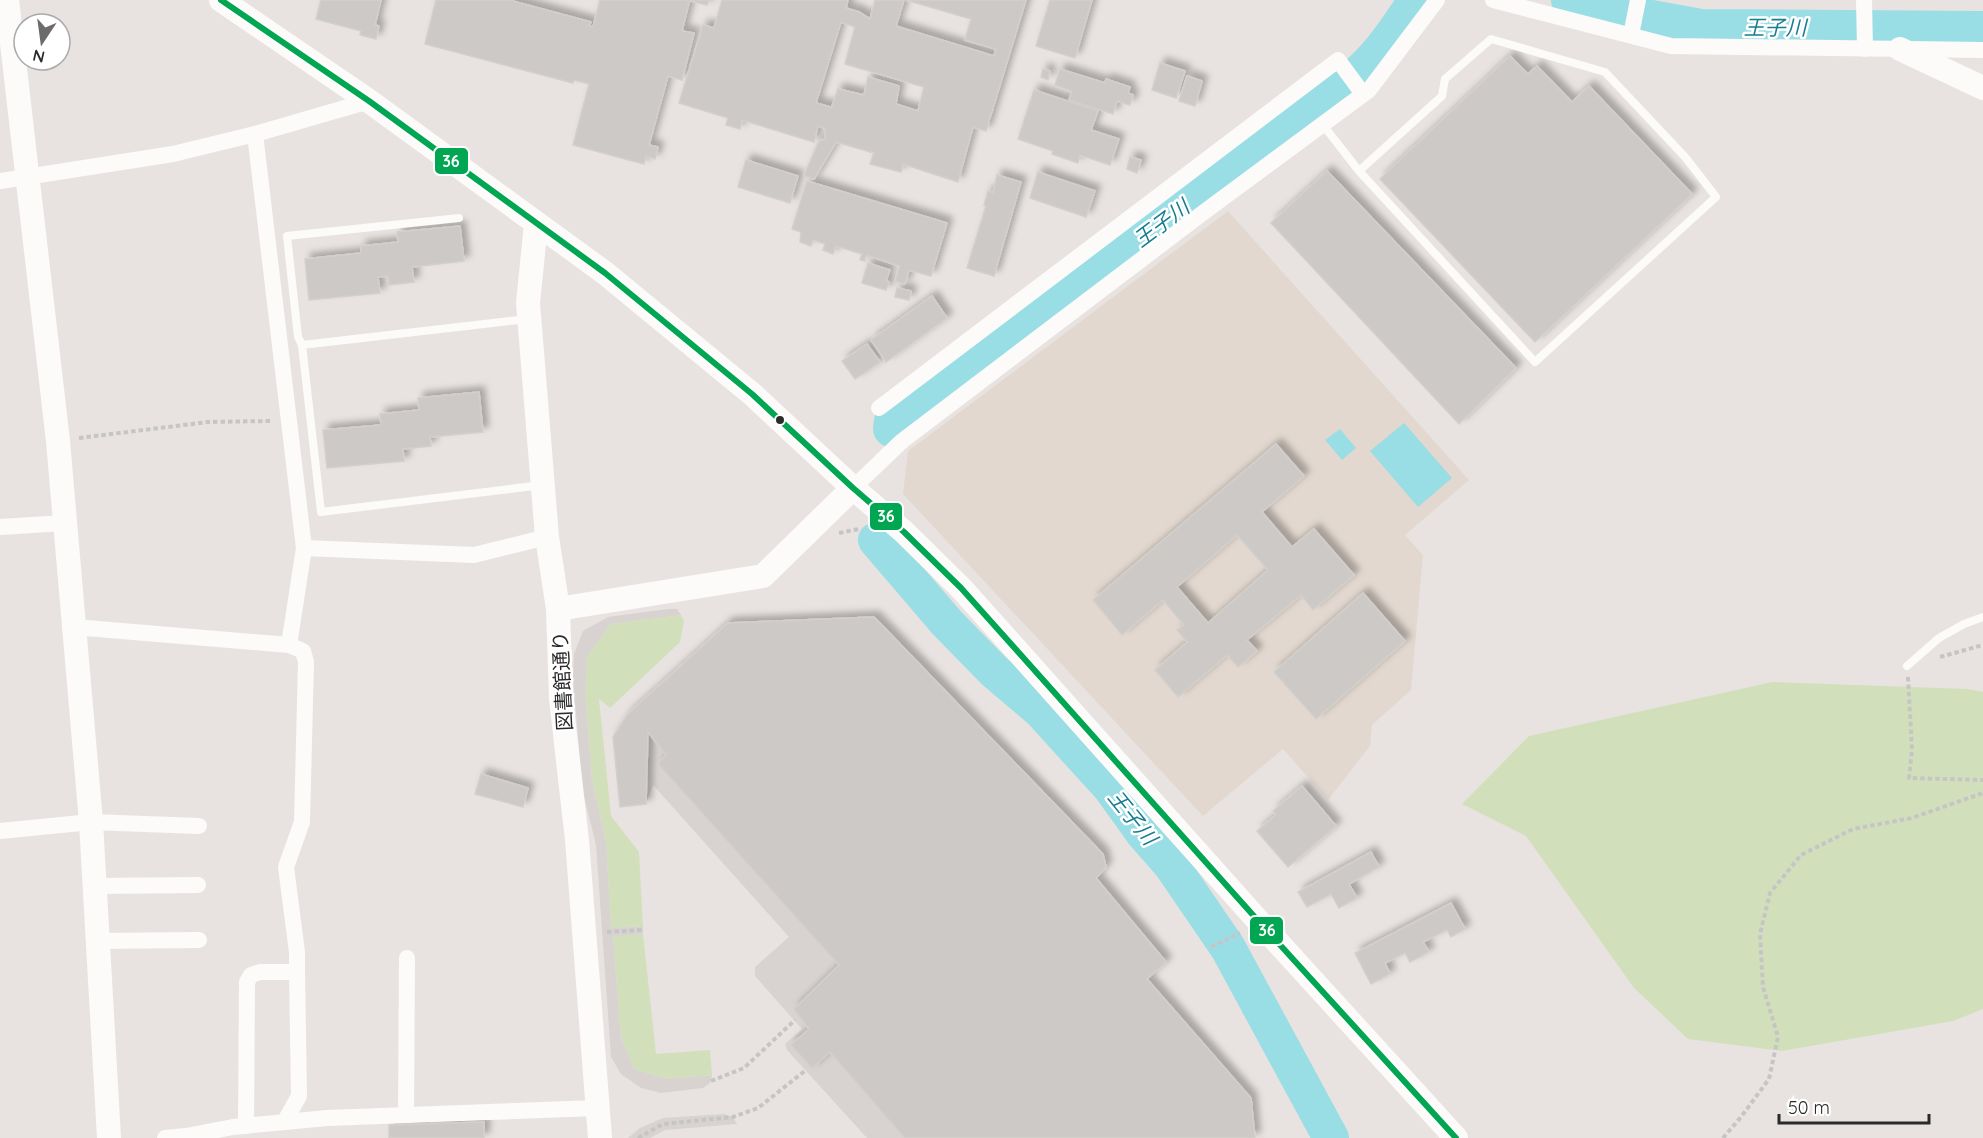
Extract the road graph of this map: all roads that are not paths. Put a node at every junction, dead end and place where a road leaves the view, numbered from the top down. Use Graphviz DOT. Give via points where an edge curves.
graph roads {
  1 [pos="7,0"];
  2 [pos="221,0"];
  3 [pos="1437,0"];
  4 [pos="1493,0"];
  5 [pos="1638,2"];
  6 [pos="1864,7"];
  7 [pos="1632,32"];
  8 [pos="1864,45"];
  9 [pos="1900,49"];
  10 [pos="1983,50"];
  11 [pos="1983,88"];
  12 [pos="1363,94"];
  13 [pos="369,101"];
  14 [pos="1323,125"];
  15 [pos="255,134"];
  16 [pos="1359,171"];
  17 [pos="28,176"];
  18 [pos="0,181"];
  19 [pos="459,218"];
  20 [pos="536,224"];
  21 [pos="529,319"];
  22 [pos="302,345"];
  23 [pos="879,408"];
  24 [pos="543,485"];
  25 [pos="853,488"];
  26 [pos="64,523"];
  27 [pos="0,527"];
  28 [pos="547,537"];
  29 [pos="304,548"];
  30 [pos="558,609"];
  31 [pos="1983,617"];
  32 [pos="74,627"];
  33 [pos="289,645"];
  34 [pos="1907,666"];
  35 [pos="91,822"];
  36 [pos="199,826"];
  37 [pos="0,831"];
  38 [pos="198,885"];
  39 [pos="96,886"];
  40 [pos="199,940"];
  41 [pos="99,941"];
  42 [pos="407,958"];
  43 [pos="297,972"];
  44 [pos="597,1108"];
  45 [pos="406,1114"];
  46 [pos="285,1121"];
  47 [pos="246,1126"];
  48 [pos="109,1138"];
  49 [pos="165,1138"];
  50 [pos="600,1138"];
  51 [pos="1456,1138"];
  1 -- 17 [label="street"];
  2 -- 13 [label="street"];
  3 -- 12 [label="street"];
  4 -- 7 [label="street"];
  5 -- 7 [label="street"];
  6 -- 8 [label="street"];
  7 -- 8 [label="street" via="1671,45"];
  8 -- 9 [label="street"];
  9 -- 10 [label="street"];
  9 -- 11 [label="street"];
  12 -- 14 [label="street"];
  12 -- 23 [label="street" via="1338,60"];
  13 -- 15 [label="street"];
  13 -- 20 [label="street"];
  14 -- 16 [label="lane"];
  14 -- 25 [label="street" via="902,441"];
  15 -- 17 [label="street" via="173,154"];
  15 -- 29 [label="street"];
  16 -- 16 [label="lane" via="1442,96 1445,79 1491,39 1605,72 1686,158 1716,197 1535,362"];
  17 -- 18 [label="street"];
  17 -- 26 [label="street"];
  19 -- 22 [label="lane" via="287,236 298,338"];
  20 -- 21 [label="street, 図書館通り"];
  20 -- 25 [label="street" via="604,273 752,394"];
  21 -- 22 [label="lane"];
  21 -- 24 [label="street, 図書館通り"];
  22 -- 24 [label="lane" via="321,512"];
  24 -- 28 [label="street, 図書館通り"];
  25 -- 30 [label="street" via="762,576"];
  25 -- 51 [label="street" via="961,588"];
  26 -- 27 [label="street"];
  26 -- 32 [label="street"];
  28 -- 29 [label="street" via="474,555"];
  28 -- 30 [label="street, 図書館通り"];
  29 -- 33 [label="street"];
  30 -- 44 [label="street, 図書館通り" via="561,699 577,840"];
  31 -- 34 [label="lane" via="1940,638"];
  32 -- 33 [label="street"];
  32 -- 35 [label="street"];
  33 -- 43 [label="street" via="303,651 306,662 302,822 286,867"];
  35 -- 36 [label="street"];
  35 -- 37 [label="street"];
  35 -- 39 [label="street"];
  38 -- 39 [label="street"];
  39 -- 41 [label="street"];
  40 -- 41 [label="street"];
  41 -- 48 [label="street"];
  42 -- 45 [label="street"];
  43 -- 46 [label="street" via="299,1096"];
  43 -- 47 [label="street" via="261,972 251,975 247,982"];
  44 -- 45 [label="street"];
  44 -- 50 [label="street, 図書館通り"];
  45 -- 46 [label="street"];
  46 -- 47 [label="street"];
  47 -- 49 [label="street"];
}
